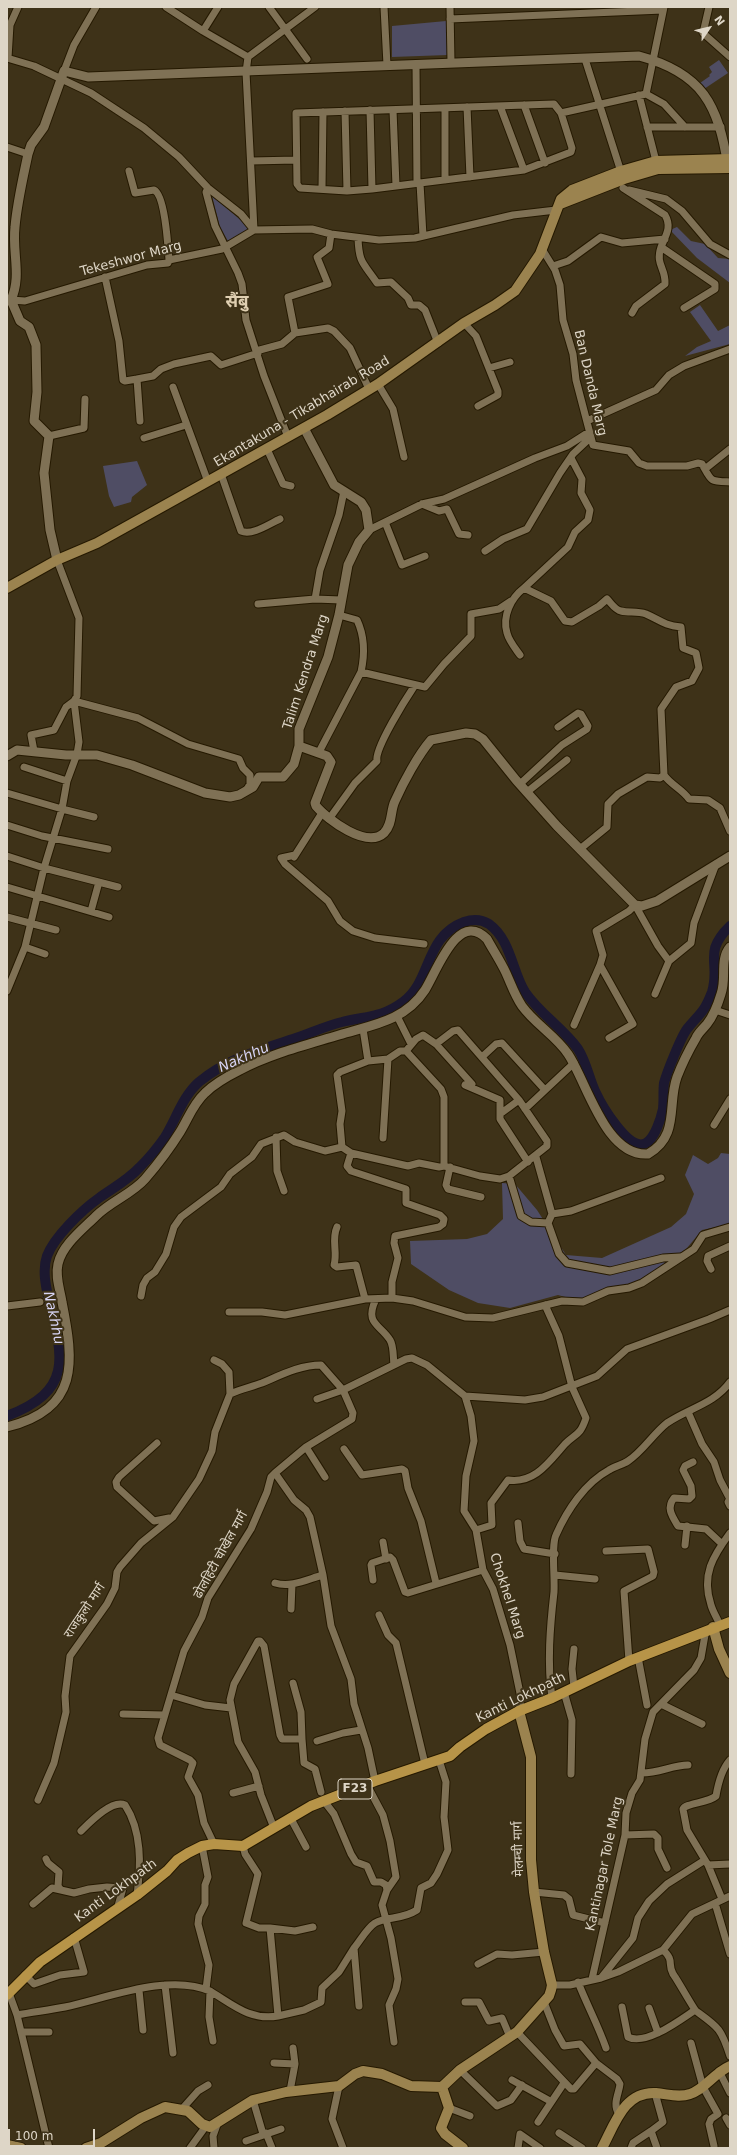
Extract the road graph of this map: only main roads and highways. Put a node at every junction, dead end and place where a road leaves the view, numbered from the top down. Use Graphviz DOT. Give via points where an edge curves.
graph roads {
  1 [pos="729,164"];
  2 [pos="7,588"];
  3 [pos="721,1625"];
  4 [pos="730,1673"];
  5 [pos="519,1711"];
  6 [pos="8,1994"];
  7 [pos="730,2066"];
  8 [pos="442,2086"];
  9 [pos="7,2145"];
  10 [pos="99,2146"];
  11 [pos="21,2148"];
  12 [pos="86,2148"];
  13 [pos="463,2148"];
  14 [pos="602,2148"];
  1 -- 2 [label="main road, Ekantakuna - Tikabhairab Road" via="657,165 622,179 572,190 561,199 542,249 514,291 495,305 374,387 304,428 97,543 57,560"];
  3 -- 4 [label="main road" via="719,1649"];
  3 -- 5 [label="main road, Kanti Lokhpath / F23" via="634,1659"];
  5 -- 6 [label="main road, Kanti Lokhpath / F23" via="486,1729 450,1756 371,1783 323,1796 243,1846 202,1846 177,1860 137,1895 74,1937 24,1975"];
  5 -- 8 [label="main road, मेलम्ची मार्ग" via="531,1757 530,1837 534,1892 552,1985 549,1996 513,2034 460,2070"];
  7 -- 14 [label="main road" via="718,2071 703,2087 691,2094 640,2094 633,2098 619,2114"];
  8 -- 10 [label="main road" via="411,2086 382,2074 363,2071 342,2083 253,2100 210,2127 182,2109 169,2107 154,2110"];
  8 -- 13 [label="main road" via="449,2108 441,2128"];
  9 -- 11 [label="main road"];
  10 -- 12 [label="main road"];
}
